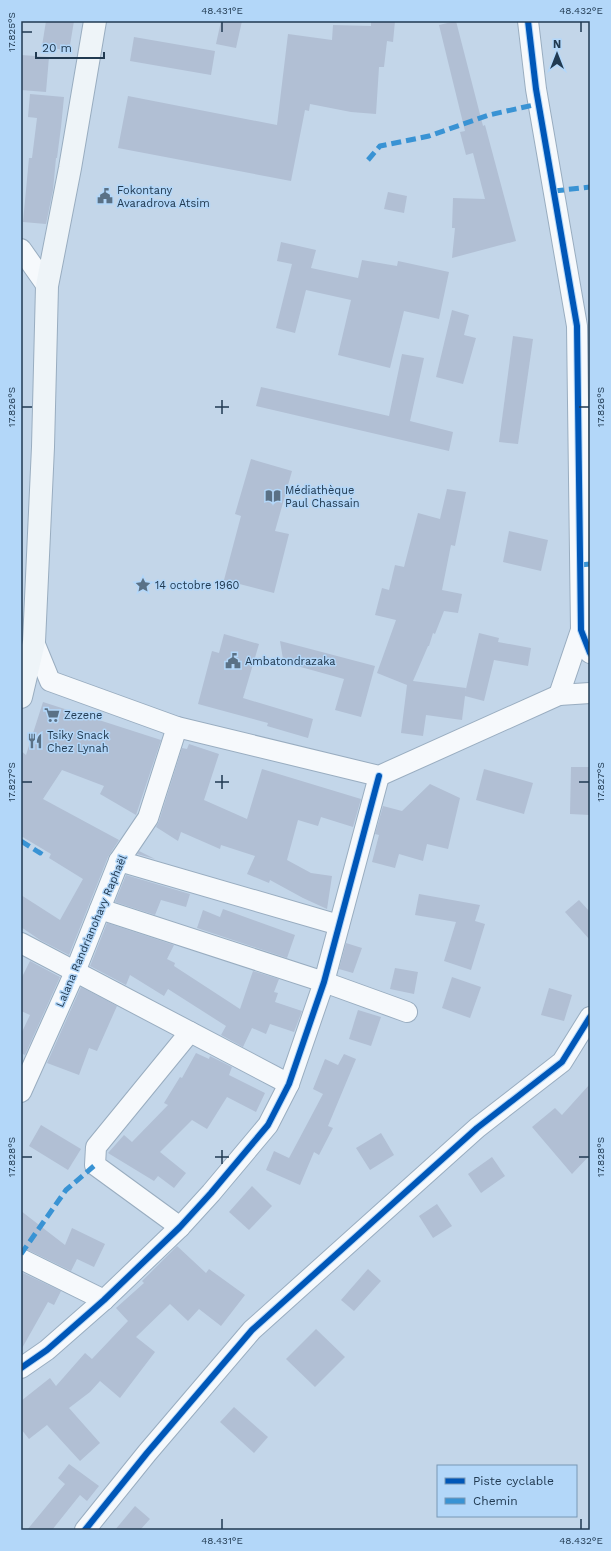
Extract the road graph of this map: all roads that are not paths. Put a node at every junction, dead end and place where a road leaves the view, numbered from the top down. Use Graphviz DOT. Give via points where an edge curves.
graph roads {
  1 [pos="95,21"];
  2 [pos="528,21"];
  3 [pos="21,249"];
  4 [pos="47,286"];
  5 [pos="581,630"];
  6 [pos="34,642"];
  7 [pos="590,653"];
  8 [pos="590,693"];
  9 [pos="559,695"];
  10 [pos="21,697"];
  11 [pos="177,727"];
  12 [pos="379,776"];
  13 [pos="119,861"];
  14 [pos="100,909"];
  15 [pos="339,926"];
  16 [pos="21,943"];
  17 [pos="75,972"];
  18 [pos="324,982"];
  19 [pos="407,1012"];
  20 [pos="590,1017"];
  21 [pos="190,1032"];
  22 [pos="289,1084"];
  23 [pos="21,1092"];
  24 [pos="180,1227"];
  25 [pos="21,1259"];
  26 [pos="104,1300"];
  27 [pos="21,1368"];
  28 [pos="85,1530"];
  1 -- 4 [label="main road"];
  2 -- 5 [label="street" via="536,89 577,326"];
  3 -- 4 [label="street"];
  4 -- 6 [label="main road"];
  5 -- 7 [label="street"];
  5 -- 9 [label="street"];
  6 -- 10 [label="main road"];
  6 -- 11 [label="street" via="50,681"];
  8 -- 9 [label="street"];
  9 -- 12 [label="street"];
  11 -- 12 [label="street"];
  11 -- 13 [label="street, Lalana Randrianohavy Raphaël" via="148,818"];
  12 -- 15 [label="street"];
  13 -- 14 [label="street, Lalana Randrianohavy Raphaël"];
  13 -- 15 [label="street"];
  14 -- 17 [label="street, Lalana Randrianohavy Raphaël"];
  14 -- 18 [label="street"];
  15 -- 18 [label="street"];
  16 -- 17 [label="street"];
  17 -- 21 [label="street"];
  17 -- 23 [label="street, Lalana Randrianohavy Raphaël"];
  18 -- 19 [label="street"];
  18 -- 22 [label="street"];
  20 -- 28 [label="street" via="562,1062 477,1128 252,1330"];
  21 -- 22 [label="street"];
  21 -- 24 [label="street" via="96,1147 95,1166"];
  22 -- 24 [label="street" via="268,1125"];
  24 -- 26 [label="street"];
  25 -- 26 [label="street"];
  26 -- 27 [label="street" via="47,1350"];
}
